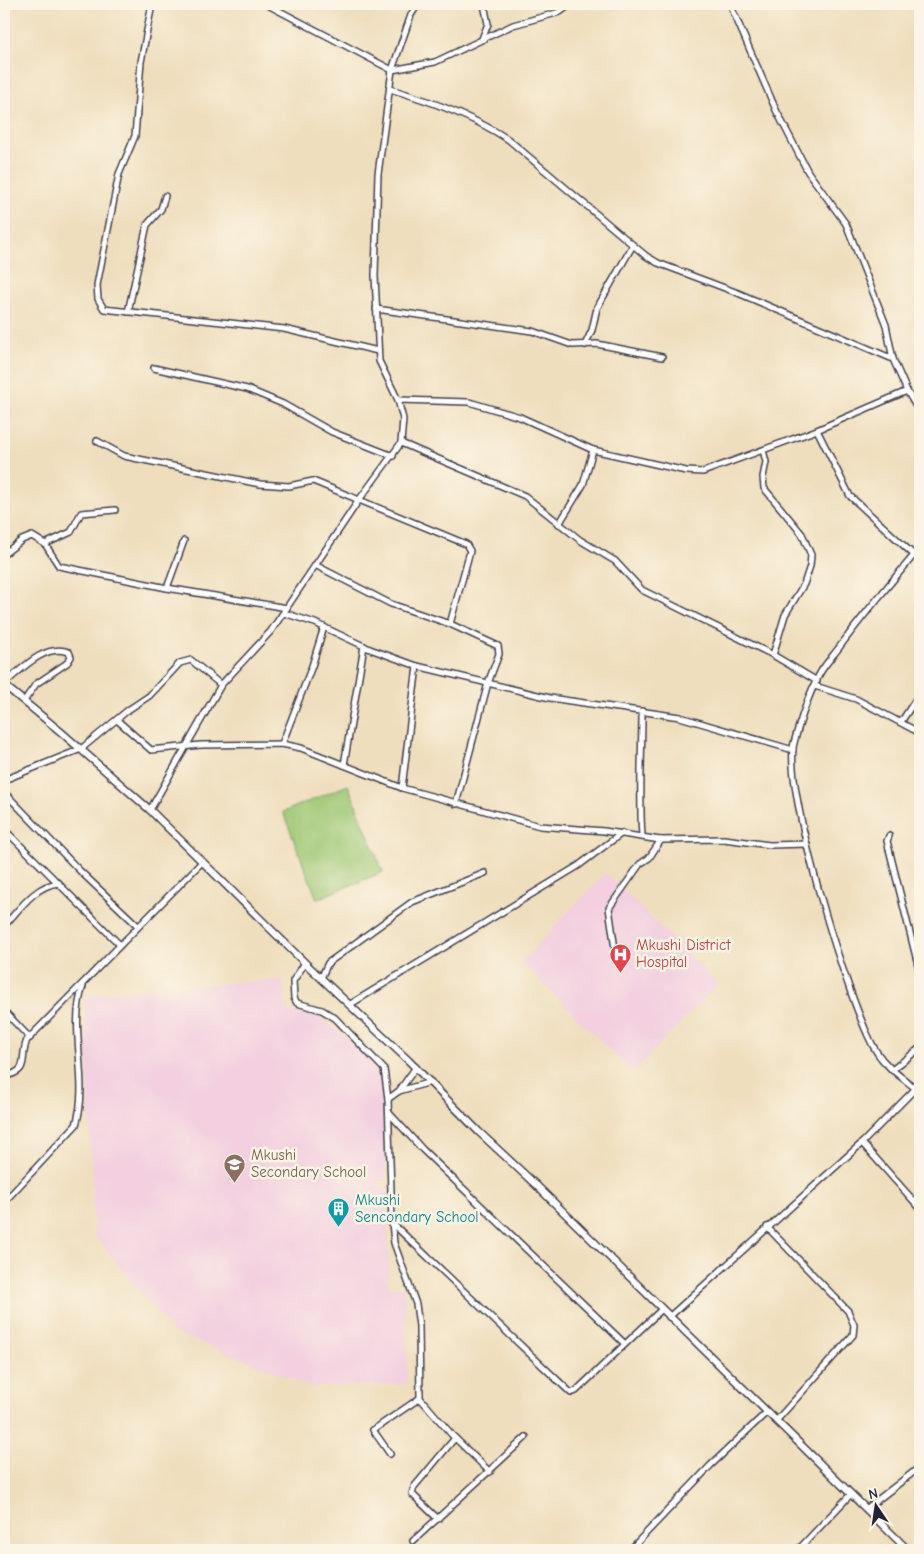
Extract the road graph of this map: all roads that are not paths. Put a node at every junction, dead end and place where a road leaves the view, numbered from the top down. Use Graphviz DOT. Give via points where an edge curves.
graph roads {
  1 [pos="152,4"];
  2 [pos="266,4"];
  3 [pos="418,4"];
  4 [pos="484,4"];
  5 [pos="571,4"];
  6 [pos="730,4"];
  7 [pos="482,40"];
  8 [pos="392,70"];
  9 [pos="390,88"];
  10 [pos="165,196"];
  11 [pos="633,245"];
  12 [pos="376,309"];
  13 [pos="128,312"];
  14 [pos="585,345"];
  15 [pos="378,351"];
  16 [pos="662,357"];
  17 [pos="893,359"];
  18 [pos="154,368"];
  19 [pos="907,391"];
  20 [pos="398,400"];
  21 [pos="920,413"];
  22 [pos="817,430"];
  23 [pos="98,441"];
  24 [pos="401,443"];
  25 [pos="593,450"];
  26 [pos="763,450"];
  27 [pos="393,456"];
  28 [pos="359,500"];
  29 [pos="115,510"];
  30 [pos="559,524"];
  31 [pos="184,541"];
  32 [pos="45,544"];
  33 [pos="920,548"];
  34 [pos="4,554"];
  35 [pos="914,555"];
  36 [pos="315,565"];
  37 [pos="167,588"];
  38 [pos="285,610"];
  39 [pos="450,624"];
  40 [pos="324,627"];
  41 [pos="364,646"];
  42 [pos="773,655"];
  43 [pos="417,666"];
  44 [pos="488,683"];
  45 [pos="816,684"];
  46 [pos="4,685"];
  47 [pos="221,685"];
  48 [pos="920,693"];
  49 [pos="24,701"];
  50 [pos="642,711"];
  51 [pos="117,720"];
  52 [pos="901,722"];
  53 [pos="920,733"];
  54 [pos="282,744"];
  55 [pos="187,747"];
  56 [pos="81,749"];
  57 [pos="793,750"];
  58 [pos="344,765"];
  59 [pos="4,780"];
  60 [pos="402,788"];
  61 [pos="4,792"];
  62 [pos="456,804"];
  63 [pos="150,810"];
  64 [pos="4,829"];
  65 [pos="622,833"];
  66 [pos="642,836"];
  67 [pos="888,836"];
  68 [pos="661,840"];
  69 [pos="808,844"];
  70 [pos="202,862"];
  71 [pos="485,874"];
  72 [pos="59,883"];
  73 [pos="4,926"];
  74 [pos="138,926"];
  75 [pos="120,945"];
  76 [pos="616,949"];
  77 [pos="305,963"];
  78 [pos="920,972"];
  79 [pos="321,978"];
  80 [pos="84,983"];
  81 [pos="349,1005"];
  82 [pos="4,1011"];
  83 [pos="30,1038"];
  84 [pos="920,1048"];
  85 [pos="416,1067"];
  86 [pos="892,1070"];
  87 [pos="4,1076"];
  88 [pos="431,1082"];
  89 [pos="918,1090"];
  90 [pos="399,1091"];
  91 [pos="388,1099"];
  92 [pos="388,1112"];
  93 [pos="862,1143"];
  94 [pos="4,1202"];
  95 [pos="920,1208"];
  96 [pos="392,1222"];
  97 [pos="767,1227"];
  98 [pos="662,1310"];
  99 [pos="669,1317"];
  100 [pos="625,1344"];
  101 [pos="420,1398"];
  102 [pos="767,1412"];
  103 [pos="776,1421"];
  104 [pos="455,1438"];
  105 [pos="526,1438"];
  106 [pos="390,1454"];
  107 [pos="920,1467"];
  108 [pos="490,1472"];
  109 [pos="850,1494"];
  110 [pos="866,1509"];
  111 [pos="438,1519"];
  112 [pos="413,1541"];
  113 [pos="630,1550"];
  114 [pos="798,1550"];
  115 [pos="908,1550"];
  1 -- 13 [label="street" via="141,62 134,136 119,174 97,286 98,299 104,309"];
  2 -- 8 [label="street"];
  3 -- 8 [label="street"];
  4 -- 7 [label="street" via="488,24"];
  5 -- 7 [label="street" via="560,12 530,18"];
  6 -- 17 [label="street" via="776,110 808,172 846,224 886,325"];
  7 -- 8 [label="street" via="435,62"];
  8 -- 9 [label="street"];
  9 -- 11 [label="street" via="428,101 502,135"];
  9 -- 12 [label="street" via="378,174"];
  10 -- 13 [label="street" via="161,209 147,226"];
  11 -- 14 [label="street" via="597,308"];
  11 -- 17 [label="street" via="658,263"];
  12 -- 14 [label="street" via="532,331 572,345"];
  12 -- 15 [label="street"];
  13 -- 15 [label="street" via="284,329"];
  14 -- 16 [label="street" via="609,346"];
  15 -- 20 [label="street" via="382,372"];
  17 -- 19 [label="street"];
  18 -- 27 [label="street" via="247,389 283,404 332,432"];
  19 -- 21 [label="street"];
  19 -- 22 [label="street"];
  20 -- 24 [label="street" via="403,419"];
  20 -- 25 [label="street" via="469,402 520,417"];
  22 -- 26 [label="street"];
  22 -- 35 [label="street" via="850,496"];
  23 -- 28 [label="street" via="124,456 268,485 289,486 313,480"];
  24 -- 27 [label="street"];
  24 -- 30 [label="street" via="512,489"];
  25 -- 26 [label="street" via="703,472"];
  25 -- 30 [label="street" via="583,485"];
  26 -- 42 [label="street" via="766,462 764,488 802,534 811,555 804,584 785,616"];
  27 -- 28 [label="street"];
  28 -- 36 [label="street"];
  28 -- 39 [label="street" via="469,546"];
  29 -- 32 [label="street" via="81,513 71,532"];
  30 -- 42 [label="street" via="615,561 642,590"];
  31 -- 37 [label="street"];
  32 -- 34 [label="street" via="29,536"];
  32 -- 37 [label="street" via="59,566"];
  33 -- 35 [label="street"];
  35 -- 45 [label="street" via="866,610"];
  36 -- 38 [label="street"];
  36 -- 39 [label="street" via="391,604"];
  37 -- 38 [label="street"];
  38 -- 40 [label="street"];
  38 -- 47 [label="street" via="271,631"];
  39 -- 44 [label="street" via="498,646 499,654"];
  40 -- 41 [label="street"];
  40 -- 54 [label="street"];
  41 -- 43 [label="street"];
  41 -- 58 [label="street"];
  42 -- 45 [label="street"];
  43 -- 44 [label="street"];
  43 -- 60 [label="street"];
  44 -- 50 [label="street" via="550,698"];
  44 -- 62 [label="street"];
  45 -- 52 [label="street" via="856,699"];
  45 -- 57 [label="street"];
  46 -- 49 [label="street"];
  46 -- 49 [label="street" via="44,653 68,652 71,657 68,663 36,684"];
  47 -- 51 [label="street" via="186,660 149,696"];
  47 -- 55 [label="street"];
  48 -- 52 [label="street"];
  49 -- 56 [label="street"];
  50 -- 57 [label="street" via="680,717"];
  50 -- 66 [label="street"];
  51 -- 55 [label="street" via="151,750"];
  51 -- 56 [label="street"];
  52 -- 53 [label="street"];
  54 -- 55 [label="street"];
  54 -- 58 [label="street"];
  55 -- 63 [label="street"];
  56 -- 59 [label="street"];
  56 -- 63 [label="street"];
  57 -- 69 [label="street" via="794,779"];
  58 -- 60 [label="street"];
  60 -- 62 [label="street"];
  61 -- 74 [label="street"];
  62 -- 65 [label="street" via="540,826"];
  63 -- 70 [label="street"];
  64 -- 72 [label="street"];
  65 -- 66 [label="street"];
  65 -- 81 [label="street" via="578,866"];
  66 -- 68 [label="street"];
  67 -- 78 [label="street"];
  68 -- 69 [label="street" via="724,839 770,845"];
  68 -- 76 [label="street" via="608,908"];
  69 -- 86 [label="street" via="825,911 857,1011 877,1054"];
  70 -- 74 [label="street"];
  70 -- 77 [label="street"];
  71 -- 79 [label="street" via="412,902 328,963"];
  72 -- 73 [label="street" via="44,886"];
  72 -- 75 [label="street"];
  74 -- 75 [label="street"];
  75 -- 80 [label="street"];
  77 -- 79 [label="street"];
  77 -- 91 [label="street" via="294,981 297,1003 322,1010 335,1018 383,1066"];
  79 -- 81 [label="street"];
  80 -- 83 [label="street"];
  80 -- 94 [label="street" via="78,1012 81,1109 76,1125"];
  81 -- 85 [label="street"];
  82 -- 83 [label="street"];
  83 -- 87 [label="street" via="24,1047 22,1068 17,1073"];
  84 -- 86 [label="street"];
  85 -- 88 [label="street"];
  85 -- 90 [label="street"];
  86 -- 89 [label="street"];
  88 -- 90 [label="street"];
  88 -- 98 [label="street"];
  89 -- 93 [label="street"];
  90 -- 91 [label="street"];
  91 -- 92 [label="street"];
  92 -- 96 [label="street"];
  92 -- 100 [label="street" via="423,1150"];
  93 -- 95 [label="street"];
  93 -- 97 [label="street"];
  96 -- 100 [label="street" via="571,1393"];
  96 -- 101 [label="street" via="394,1243 416,1304"];
  97 -- 99 [label="street"];
  97 -- 103 [label="street" via="848,1311 854,1325 853,1336"];
  98 -- 99 [label="street"];
  98 -- 100 [label="street"];
  99 -- 102 [label="street"];
  101 -- 104 [label="street"];
  101 -- 106 [label="street" via="373,1430"];
  102 -- 103 [label="street"];
  102 -- 113 [label="street"];
  103 -- 109 [label="street"];
  104 -- 108 [label="street"];
  104 -- 111 [label="street" via="414,1487 412,1494"];
  105 -- 108 [label="street"];
  107 -- 110 [label="street"];
  108 -- 111 [label="street"];
  109 -- 110 [label="street"];
  109 -- 114 [label="street"];
  110 -- 115 [label="street"];
  111 -- 112 [label="street"];
}
